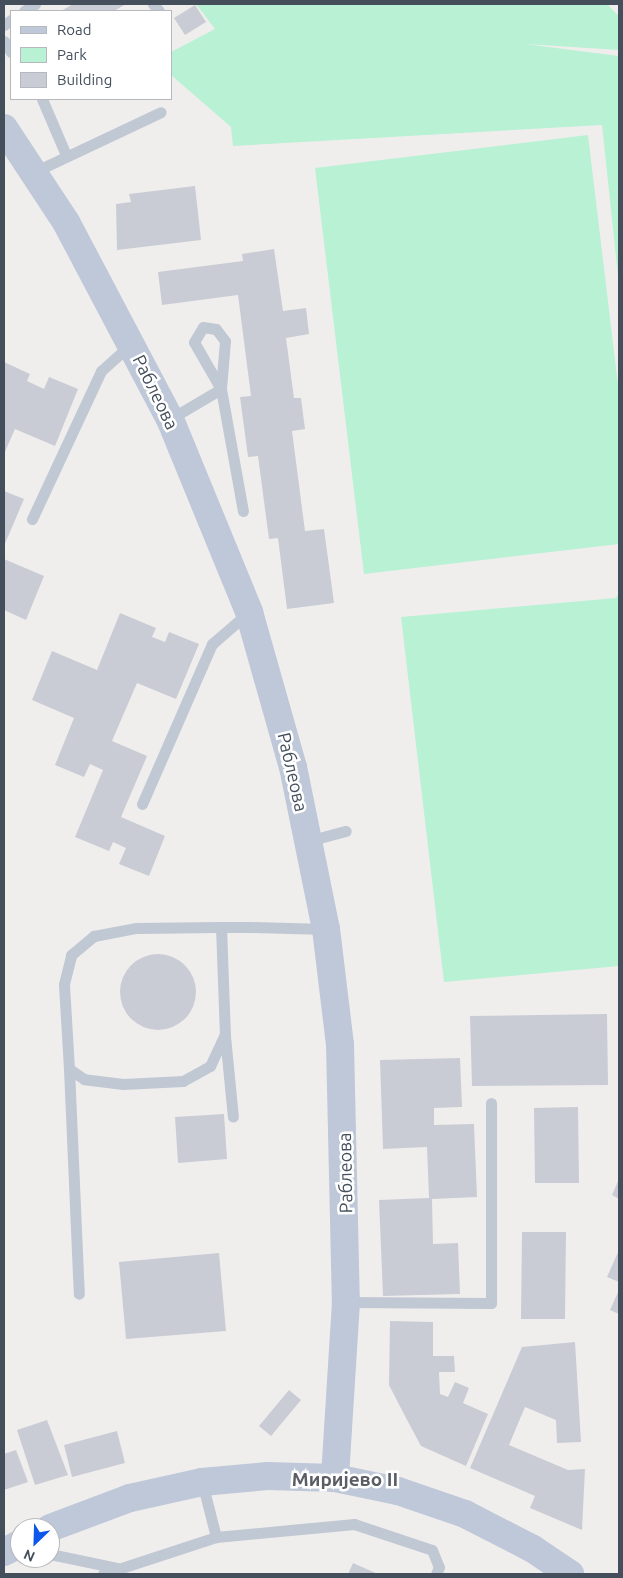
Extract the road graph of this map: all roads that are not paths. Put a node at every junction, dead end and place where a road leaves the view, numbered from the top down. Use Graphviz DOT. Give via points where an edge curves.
graph roads {
  1 [pos="42,100"];
  2 [pos="161,112"];
  3 [pos="4,128"];
  4 [pos="66,155"];
  5 [pos="34,172"];
  6 [pos="132,343"];
  7 [pos="220,389"];
  8 [pos="170,420"];
  9 [pos="242,511"];
  10 [pos="32,519"];
  11 [pos="249,612"];
  12 [pos="142,804"];
  13 [pos="346,831"];
  14 [pos="308,841"];
  15 [pos="221,927"];
  16 [pos="326,929"];
  17 [pos="225,1034"];
  18 [pos="69,1069"];
  19 [pos="491,1103"];
  20 [pos="233,1117"];
  21 [pos="79,1294"];
  22 [pos="346,1302"];
  23 [pos="335,1478"];
  24 [pos="202,1482"];
  25 [pos="60,1524"];
  26 [pos="216,1537"];
  27 [pos="60,1556"];
  28 [pos="118,1568"];
  29 [pos="103,1574"];
  30 [pos="436,1574"];
  31 [pos="570,1574"];
  1 -- 4 [label="lane"];
  2 -- 4 [label="lane"];
  3 -- 5 [label="street, Раблеова"];
  4 -- 5 [label="lane"];
  5 -- 6 [label="street, Раблеова"];
  6 -- 8 [label="street, Раблеова"];
  6 -- 10 [label="lane" via="101,371"];
  7 -- 7 [label="lane" via="196,348 196,334 203,327 216,329 225,341"];
  7 -- 8 [label="lane"];
  7 -- 9 [label="lane"];
  8 -- 11 [label="street, Раблеова"];
  11 -- 12 [label="lane" via="212,644"];
  11 -- 14 [label="street, Раблеова" via="277,701"];
  13 -- 14 [label="lane"];
  14 -- 16 [label="street, Раблеова"];
  15 -- 16 [label="lane"];
  15 -- 17 [label="lane"];
  15 -- 18 [label="lane" via="128,929 94,936 71,956 64,984"];
  16 -- 22 [label="street, Раблеова" via="340,1044"];
  17 -- 18 [label="lane" via="210,1066 183,1081 123,1084 84,1079"];
  17 -- 20 [label="lane"];
  18 -- 21 [label="lane"];
  19 -- 22 [label="lane" via="491,1303"];
  22 -- 23 [label="street, Раблеова"];
  23 -- 24 [label="street" via="268,1476"];
  23 -- 31 [label="street" via="398,1491 458,1511 533,1549"];
  24 -- 25 [label="street" via="128,1499"];
  24 -- 26 [label="lane"];
  26 -- 28 [label="lane"];
  26 -- 30 [label="lane" via="354,1524 432,1550 439,1567"];
  27 -- 28 [label="lane"];
  28 -- 29 [label="lane"];
}
